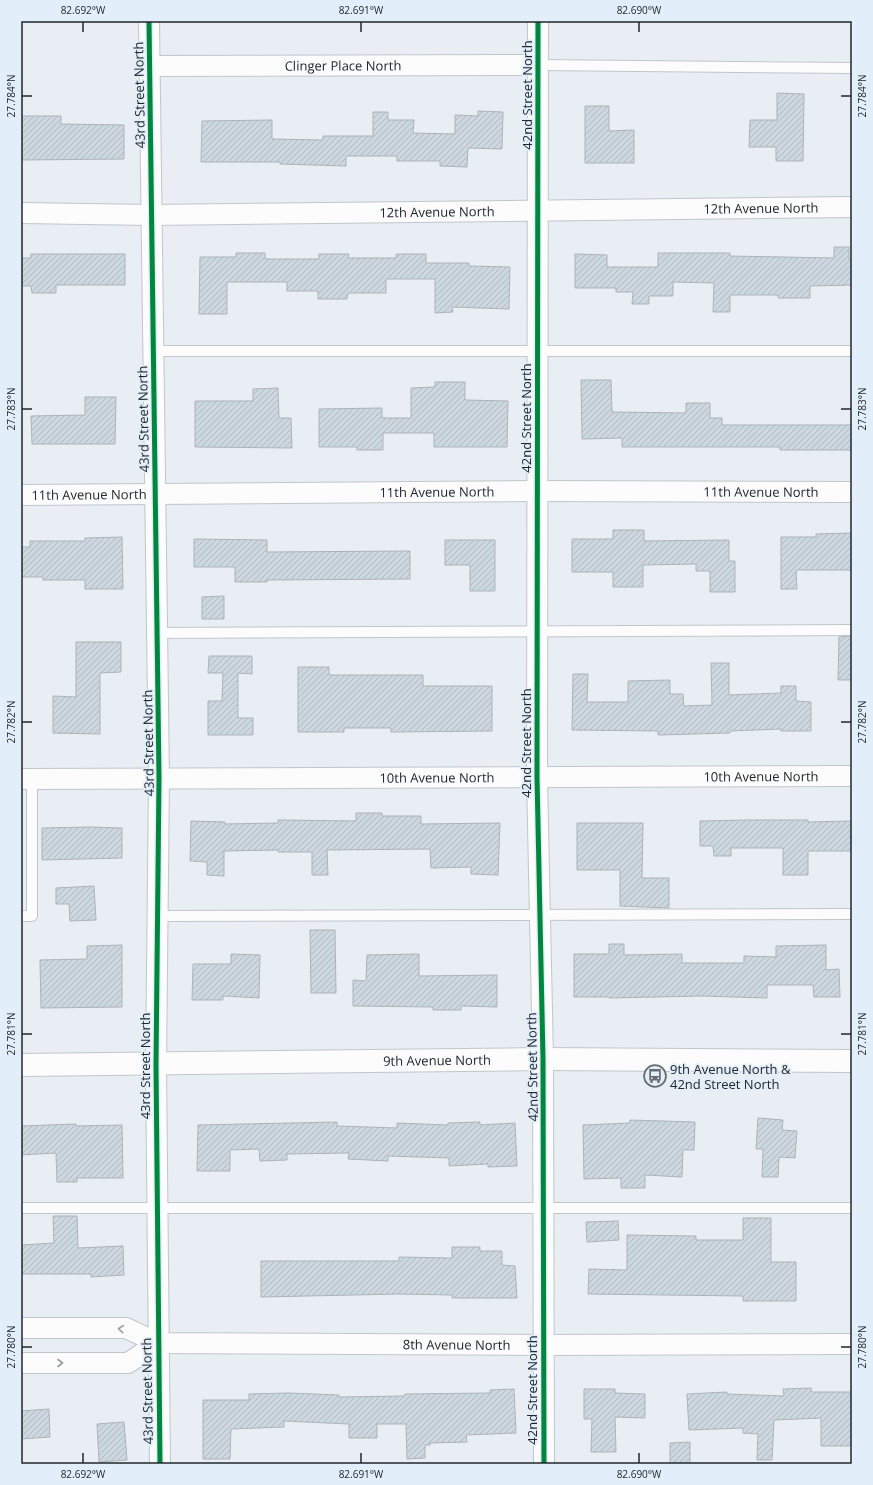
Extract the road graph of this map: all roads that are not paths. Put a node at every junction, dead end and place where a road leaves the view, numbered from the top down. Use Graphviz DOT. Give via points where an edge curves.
graph roads {
  1 [pos="149,21"];
  2 [pos="538,21"];
  3 [pos="538,65"];
  4 [pos="149,66"];
  5 [pos="852,68"];
  6 [pos="852,207"];
  7 [pos="538,211"];
  8 [pos="21,214"];
  9 [pos="152,215"];
  10 [pos="153,351"];
  11 [pos="538,351"];
  12 [pos="852,351"];
  13 [pos="537,491"];
  14 [pos="852,492"];
  15 [pos="21,494"];
  16 [pos="155,495"];
  17 [pos="852,630"];
  18 [pos="537,631"];
  19 [pos="157,633"];
  20 [pos="852,776"];
  21 [pos="537,777"];
  22 [pos="160,778"];
  23 [pos="26,779"];
  24 [pos="852,914"];
  25 [pos="21,916"];
  26 [pos="158,916"];
  27 [pos="540,916"];
  28 [pos="543,1059"];
  29 [pos="852,1061"];
  30 [pos="156,1065"];
  31 [pos="21,1066"];
  32 [pos="21,1208"];
  33 [pos="157,1208"];
  34 [pos="543,1208"];
  35 [pos="852,1208"];
  36 [pos="21,1328"];
  37 [pos="158,1343"];
  38 [pos="852,1344"];
  39 [pos="543,1345"];
  40 [pos="21,1363"];
  41 [pos="160,1464"];
  42 [pos="544,1464"];
  1 -- 4 [label="street, 43rd Street North"];
  2 -- 3 [label="street, 42nd Street North"];
  3 -- 4 [label="street, Clinger Place North"];
  3 -- 5 [label="lane"];
  3 -- 7 [label="street, 42nd Street North"];
  4 -- 9 [label="street, 43rd Street North"];
  6 -- 7 [label="street, 12th Avenue North"];
  7 -- 9 [label="street, 12th Avenue North"];
  7 -- 11 [label="street, 42nd Street North"];
  8 -- 9 [label="street, 12th Avenue North"];
  9 -- 10 [label="street, 43rd Street North"];
  10 -- 11 [label="lane"];
  10 -- 16 [label="street, 43rd Street North"];
  11 -- 12 [label="lane"];
  11 -- 13 [label="street, 42nd Street North"];
  13 -- 14 [label="street, 11th Avenue North"];
  13 -- 16 [label="street, 11th Avenue North"];
  13 -- 18 [label="street, 42nd Street North"];
  15 -- 16 [label="street, 11th Avenue North"];
  16 -- 19 [label="street, 43rd Street North"];
  17 -- 18 [label="lane"];
  18 -- 19 [label="lane"];
  18 -- 21 [label="street, 42nd Street North"];
  19 -- 22 [label="street, 43rd Street North"];
  20 -- 21 [label="street, 10th Avenue North"];
  21 -- 22 [label="street, 10th Avenue North"];
  21 -- 27 [label="street, 42nd Street North"];
  22 -- 23 [label="street, 10th Avenue North"];
  22 -- 26 [label="street, 43rd Street North"];
  23 -- 25 [label="lane" via="32,916"];
  24 -- 27 [label="lane"];
  26 -- 27 [label="lane"];
  26 -- 30 [label="street, 43rd Street North"];
  27 -- 28 [label="street, 42nd Street North"];
  28 -- 29 [label="street, 9th Avenue North"];
  28 -- 30 [label="street, 9th Avenue North"];
  28 -- 34 [label="street, 42nd Street North"];
  30 -- 31 [label="street, 9th Avenue North"];
  30 -- 33 [label="street, 43rd Street North"];
  32 -- 33 [label="lane"];
  33 -- 34 [label="lane"];
  33 -- 37 [label="street, 43rd Street North"];
  34 -- 35 [label="lane"];
  34 -- 39 [label="street, 42nd Street North"];
  37 -- 36 [label="street, 8th Avenue North, one-way" via="126,1328"];
  37 -- 39 [label="street, 8th Avenue North"];
  40 -- 37 [label="street, one-way" via="128,1363"];
  37 -- 41 [label="street, 43rd Street North"];
  38 -- 39 [label="street, 8th Avenue North"];
  39 -- 42 [label="street, 42nd Street North"];
}
